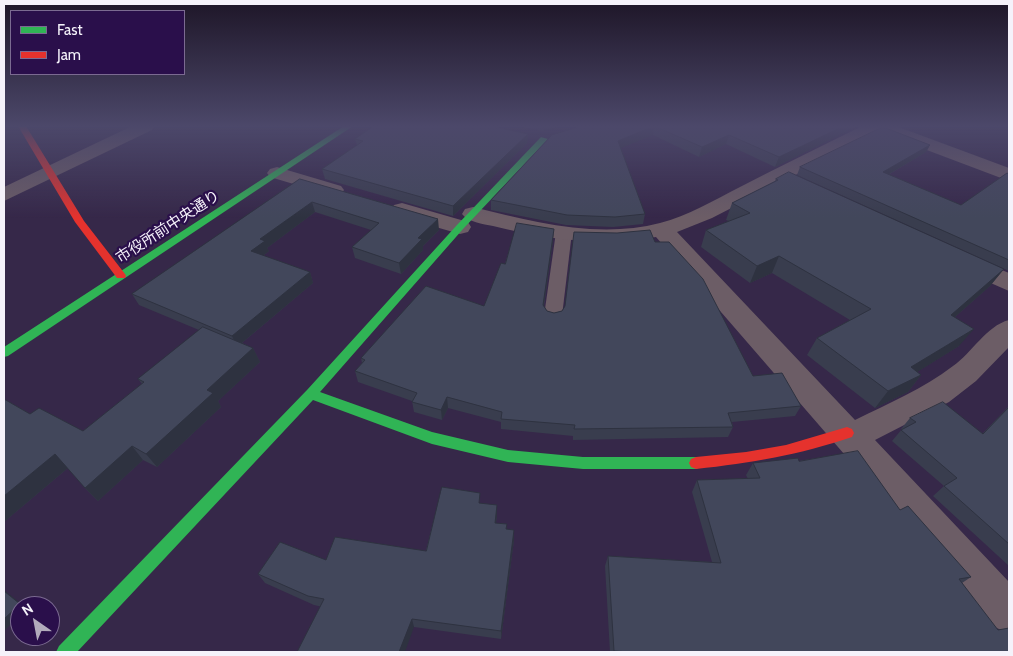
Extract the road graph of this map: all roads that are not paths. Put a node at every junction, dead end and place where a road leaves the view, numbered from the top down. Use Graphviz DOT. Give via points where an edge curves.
graph roads {
  1 [pos="39,157"];
  2 [pos="82,157"];
  3 [pos="303,157"];
  4 [pos="527,157"];
  5 [pos="816,157"];
  6 [pos="961,157"];
  7 [pos="48,173"];
  8 [pos="278,173"];
  9 [pos="1009,175"];
  10 [pos="778,176"];
  11 [pos="805,188"];
  12 [pos="4,195"];
  13 [pos="351,195"];
  14 [pos="387,206"];
  15 [pos="467,221"];
  16 [pos="662,230"];
  17 [pos="564,232"];
  18 [pos="947,254"];
  19 [pos="121,276"];
  20 [pos="1009,283"];
  21 [pos="553,316"];
  22 [pos="1009,330"];
  23 [pos="4,353"];
  24 [pos="310,394"];
  25 [pos="849,435"];
  26 [pos="1009,612"];
  27 [pos="65,652"];
  1 -- 7 [label="street"];
  2 -- 7 [label="street"];
  3 -- 8 [label="street, 市役所前中央通り"];
  4 -- 15 [label="street"];
  5 -- 10 [label="street"];
  6 -- 9 [label="street"];
  7 -- 12 [label="street"];
  7 -- 19 [label="street" via="96,248"];
  8 -- 13 [label="street"];
  8 -- 19 [label="street, 市役所前中央通り"];
  10 -- 11 [label="street"];
  10 -- 16 [label="street"];
  14 -- 15 [label="street"];
  15 -- 17 [label="street"];
  15 -- 24 [label="street"];
  16 -- 17 [label="street" via="609,234"];
  16 -- 25 [label="street"];
  17 -- 21 [label="lane"];
  18 -- 20 [label="street"];
  19 -- 23 [label="street, 市役所前中央通り"];
  22 -- 25 [label="street" via="966,373 938,393"];
  24 -- 25 [label="street" via="432,438 508,456 583,463 682,464 746,458"];
  24 -- 27 [label="street"];
  25 -- 26 [label="street"];
}
